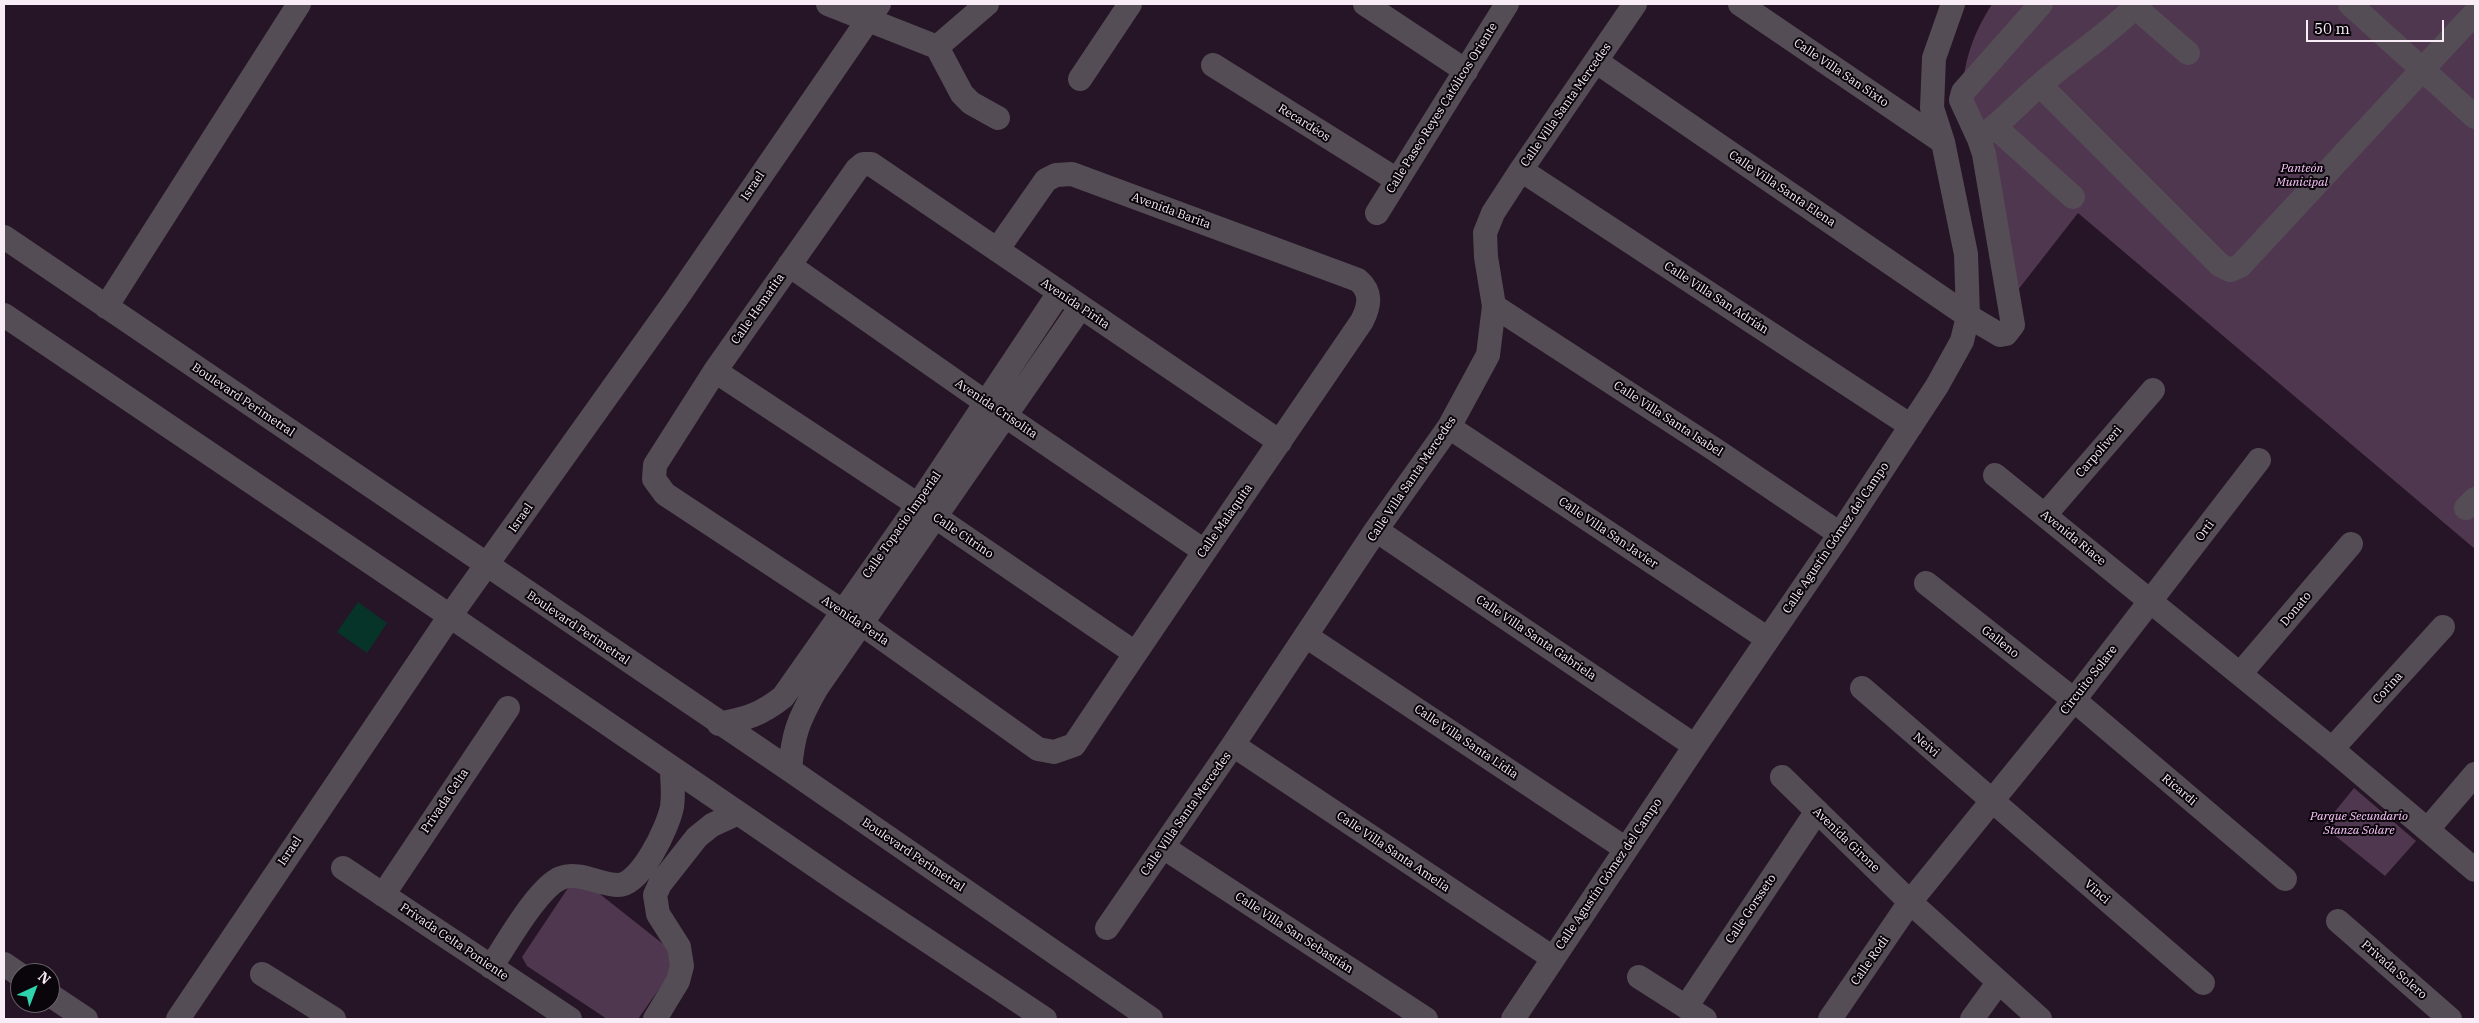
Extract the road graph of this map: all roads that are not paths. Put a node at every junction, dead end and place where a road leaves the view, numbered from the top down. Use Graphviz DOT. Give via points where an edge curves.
graph roads {
  1 [pos="299,4"];
  2 [pos="828,4"];
  3 [pos="987,4"];
  4 [pos="1130,4"];
  5 [pos="1365,4"];
  6 [pos="1507,4"];
  7 [pos="1635,4"];
  8 [pos="1740,4"];
  9 [pos="1953,4"];
  10 [pos="2041,4"];
  11 [pos="2350,4"];
  12 [pos="2136,5"];
  13 [pos="874,12"];
  14 [pos="2475,13"];
  15 [pos="937,48"];
  16 [pos="2188,53"];
  17 [pos="1597,62"];
  18 [pos="1213,65"];
  19 [pos="2423,69"];
  20 [pos="1466,70"];
  21 [pos="1080,79"];
  22 [pos="2040,85"];
  23 [pos="2475,117"];
  24 [pos="998,118"];
  25 [pos="1988,133"];
  26 [pos="1943,142"];
  27 [pos="871,164"];
  28 [pos="1521,170"];
  29 [pos="1396,180"];
  30 [pos="2073,197"];
  31 [pos="1378,213"];
  32 [pos="4,237"];
  33 [pos="997,250"];
  34 [pos="789,264"];
  35 [pos="1059,293"];
  36 [pos="1369,294"];
  37 [pos="1494,306"];
  38 [pos="106,307"];
  39 [pos="1080,308"];
  40 [pos="4,316"];
  41 [pos="1968,316"];
  42 [pos="715,371"];
  43 [pos="2153,390"];
  44 [pos="984,402"];
  45 [pos="1005,415"];
  46 [pos="1911,426"];
  47 [pos="1449,427"];
  48 [pos="1280,442"];
  49 [pos="2259,460"];
  50 [pos="655,465"];
  51 [pos="1995,474"];
  52 [pos="926,511"];
  53 [pos="2045,515"];
  54 [pos="1376,530"];
  55 [pos="1840,534"];
  56 [pos="2351,544"];
  57 [pos="1204,551"];
  58 [pos="487,566"];
  59 [pos="1926,583"];
  60 [pos="2151,601"];
  61 [pos="842,612"];
  62 [pos="450,616"];
  63 [pos="862,624"];
  64 [pos="2443,627"];
  65 [pos="1306,636"];
  66 [pos="1768,639"];
  67 [pos="1135,653"];
  68 [pos="808,661"];
  69 [pos="827,674"];
  70 [pos="2240,674"];
  71 [pos="1862,688"];
  72 [pos="784,697"];
  73 [pos="2074,700"];
  74 [pos="508,708"];
  75 [pos="804,710"];
  76 [pos="719,724"];
  77 [pos="1074,745"];
  78 [pos="1234,745"];
  79 [pos="1695,746"];
  80 [pos="2332,749"];
  81 [pos="672,768"];
  82 [pos="790,770"];
  83 [pos="2475,774"];
  84 [pos="1782,777"];
  85 [pos="1991,801"];
  86 [pos="1817,811"];
  87 [pos="738,812"];
  88 [pos="2428,829"];
  89 [pos="1163,847"];
  90 [pos="655,848"];
  91 [pos="1626,849"];
  92 [pos="676,864"];
  93 [pos="343,868"];
  94 [pos="2475,870"];
  95 [pos="2284,879"];
  96 [pos="383,895"];
  97 [pos="1910,902"];
  98 [pos="2338,920"];
  99 [pos="1107,928"];
  100 [pos="1553,958"];
  101 [pos="491,967"];
  102 [pos="262,974"];
  103 [pos="1639,977"];
  104 [pos="1998,983"];
  105 [pos="2203,983"];
  106 [pos="60,1008"];
  107 [pos="1695,1013"];
  108 [pos="565,1018"];
  109 [pos="86,1019"];
  110 [pos="178,1019"];
  111 [pos="334,1019"];
  112 [pos="655,1019"];
  113 [pos="1045,1019"];
  114 [pos="1151,1019"];
  115 [pos="1426,1019"];
  116 [pos="1513,1019"];
  117 [pos="1830,1019"];
  118 [pos="1972,1019"];
  119 [pos="2040,1019"];
  120 [pos="2450,1019"];
  1 -- 38 [label="street"];
  2 -- 13 [label="street"];
  3 -- 15 [label="street"];
  4 -- 21 [label="street"];
  5 -- 20 [label="street"];
  6 -- 20 [label="street, Calle Paseo Reyes Católicos Oriente"];
  7 -- 17 [label="street, Calle Villa Santa Mercedes"];
  8 -- 26 [label="street, Calle Villa San Sixto"];
  9 -- 26 [label="street, Calle Agustín Gómez del Campo" via="1934,58 1932,108"];
  10 -- 25 [label="street" via="1963,92 1961,100"];
  11 -- 19 [label="street"];
  12 -- 16 [label="street"];
  12 -- 22 [label="street" via="2098,41"];
  13 -- 15 [label="street"];
  13 -- 58 [label="street, Israel"];
  14 -- 19 [label="street"];
  15 -- 24 [label="street" via="962,94"];
  17 -- 28 [label="street, Calle Villa Santa Mercedes"];
  17 -- 41 [label="street, Calle Villa Santa Elena"];
  18 -- 29 [label="street, Recardéos"];
  19 -- 22 [label="street" via="2240,266 2230,270 2220,265"];
  19 -- 23 [label="street"];
  20 -- 29 [label="street, Calle Paseo Reyes Católicos Oriente"];
  22 -- 25 [label="street"];
  25 -- 30 [label="street"];
  25 -- 41 [label="street, Calle Villa Santa Elena" via="2013,325 2010,331 2000,335"];
  26 -- 41 [label="street, Calle Agustín Gómez del Campo" via="1966,254"];
  27 -- 33 [label="street, Avenida Pirita"];
  27 -- 34 [label="street, Calle Hematita" via="863,164 857,169"];
  28 -- 37 [label="street, Calle Villa Santa Mercedes" via="1484,233"];
  28 -- 46 [label="street, Calle Villa San Adrián"];
  29 -- 31 [label="street, Calle Paseo Reyes Católicos Oriente"];
  32 -- 38 [label="street, Boulevard Perimetral"];
  33 -- 35 [label="street, Avenida Pirita"];
  33 -- 36 [label="street, Avenida Barita" via="1046,180 1056,175 1072,174 1358,280"];
  34 -- 42 [label="street, Calle Hematita"];
  34 -- 44 [label="street, Avenida Crisolita"];
  35 -- 39 [label="street, Avenida Pirita"];
  35 -- 44 [label="street, Calle Topacio Imperial"];
  36 -- 48 [label="street, Calle Malaquita" via="1362,320"];
  37 -- 47 [label="street, Calle Villa Santa Mercedes" via="1488,354"];
  37 -- 55 [label="street, Calle Villa Santa Isabel"];
  38 -- 58 [label="street, Boulevard Perimetral"];
  39 -- 45 [label="street, Calle Topacio Imperial"];
  39 -- 48 [label="street, Avenida Pirita"];
  40 -- 62 [label="street"];
  41 -- 46 [label="street, Calle Agustín Gómez del Campo" via="1962,341"];
  42 -- 50 [label="street, Calle Hematita"];
  42 -- 52 [label="street, Calle Citrino"];
  43 -- 53 [label="street, Carpoliveri"];
  44 -- 45 [label="street, Avenida Crisolita"];
  44 -- 52 [label="street, Calle Topacio Imperial"];
  45 -- 52 [label="street, Calle Topacio Imperial"];
  45 -- 57 [label="street, Avenida Crisolita"];
  46 -- 55 [label="street, Calle Agustín Gómez del Campo"];
  47 -- 54 [label="street, Calle Villa Santa Mercedes"];
  47 -- 66 [label="street, Calle Villa San Javier"];
  48 -- 57 [label="street, Calle Malaquita"];
  49 -- 60 [label="street, Orti"];
  50 -- 61 [label="street, Avenida Perla" via="654,479 665,494"];
  51 -- 53 [label="street, Avenida Riace"];
  52 -- 61 [label="street, Calle Topacio Imperial"];
  52 -- 63 [label="street, Calle Topacio Imperial"];
  52 -- 67 [label="street, Calle Citrino"];
  53 -- 60 [label="street, Avenida Riace"];
  54 -- 65 [label="street, Calle Villa Santa Mercedes"];
  54 -- 79 [label="street, Calle Villa Santa Gabriela"];
  55 -- 66 [label="street, Calle Agustín Gómez del Campo"];
  56 -- 70 [label="street, Donato"];
  57 -- 67 [label="street, Calle Malaquita"];
  58 -- 62 [label="street, Israel"];
  58 -- 76 [label="street, Boulevard Perimetral"];
  59 -- 73 [label="street, Galleno"];
  60 -- 70 [label="street"];
  60 -- 73 [label="street, Circuito Solare"];
  61 -- 63 [label="street, Avenida Perla"];
  61 -- 68 [label="street, Calle Topacio Imperial"];
  62 -- 81 [label="street"];
  62 -- 110 [label="street, Israel"];
  63 -- 69 [label="street, Calle Topacio Imperial"];
  63 -- 77 [label="street, Avenida Perla" via="1038,749 1054,752"];
  64 -- 80 [label="street, Corina"];
  65 -- 78 [label="street, Calle Villa Santa Mercedes"];
  65 -- 91 [label="street, Calle Villa Santa Lidia"];
  66 -- 79 [label="street, Calle Agustín Gómez del Campo"];
  67 -- 77 [label="street, Calle Malaquita"];
  68 -- 69 [label="street"];
  68 -- 72 [label="street, Calle Topacio Imperial"];
  69 -- 75 [label="street, Calle Topacio Imperial"];
  70 -- 80 [label="street"];
  71 -- 85 [label="street, Neivi"];
  72 -- 75 [label="street"];
  72 -- 76 [label="street, Calle Topacio Imperial" via="766,711"];
  73 -- 85 [label="street, Circuito Solare"];
  73 -- 95 [label="street, Ricardi"];
  74 -- 96 [label="street, Privada Celta"];
  75 -- 82 [label="street, Calle Topacio Imperial" via="793,738"];
  76 -- 82 [label="street, Boulevard Perimetral"];
  78 -- 89 [label="street, Calle Villa Santa Mercedes"];
  78 -- 100 [label="street, Calle Villa Santa Amelia"];
  79 -- 91 [label="street, Calle Agustín Gómez del Campo"];
  80 -- 88 [label="street"];
  81 -- 87 [label="street"];
  81 -- 90 [label="street" via="673,804"];
  82 -- 114 [label="street, Boulevard Perimetral"];
  83 -- 88 [label="street"];
  84 -- 86 [label="street, Avenida Girone"];
  85 -- 97 [label="street, Circuito Solare"];
  85 -- 105 [label="street, Vinci"];
  86 -- 97 [label="street, Avenida Girone"];
  86 -- 107 [label="street, Calle Gorsseto"];
  87 -- 92 [label="street" via="696,837"];
  87 -- 113 [label="street"];
  88 -- 94 [label="street"];
  89 -- 99 [label="street, Calle Villa Santa Mercedes"];
  89 -- 115 [label="street, Calle Villa San Sebastián"];
  90 -- 92 [label="street"];
  90 -- 101 [label="street" via="628,883 618,885 563,877 546,888"];
  91 -- 100 [label="street, Calle Agustín Gómez del Campo"];
  92 -- 112 [label="street" via="655,895 658,914 679,948 682,966 678,981"];
  93 -- 96 [label="street, Privada Celta Poniente"];
  96 -- 101 [label="street, Privada Celta Poniente"];
  97 -- 104 [label="street"];
  97 -- 117 [label="street, Calle Rodi"];
  98 -- 120 [label="street, Privada Solero"];
  100 -- 116 [label="street, Calle Agustín Gómez del Campo"];
  101 -- 108 [label="street, Privada Celta Poniente"];
  102 -- 111 [label="street"];
  103 -- 107 [label="street"];
  104 -- 118 [label="street"];
  104 -- 119 [label="street"];
  106 -- 109 [label="street"];
}
